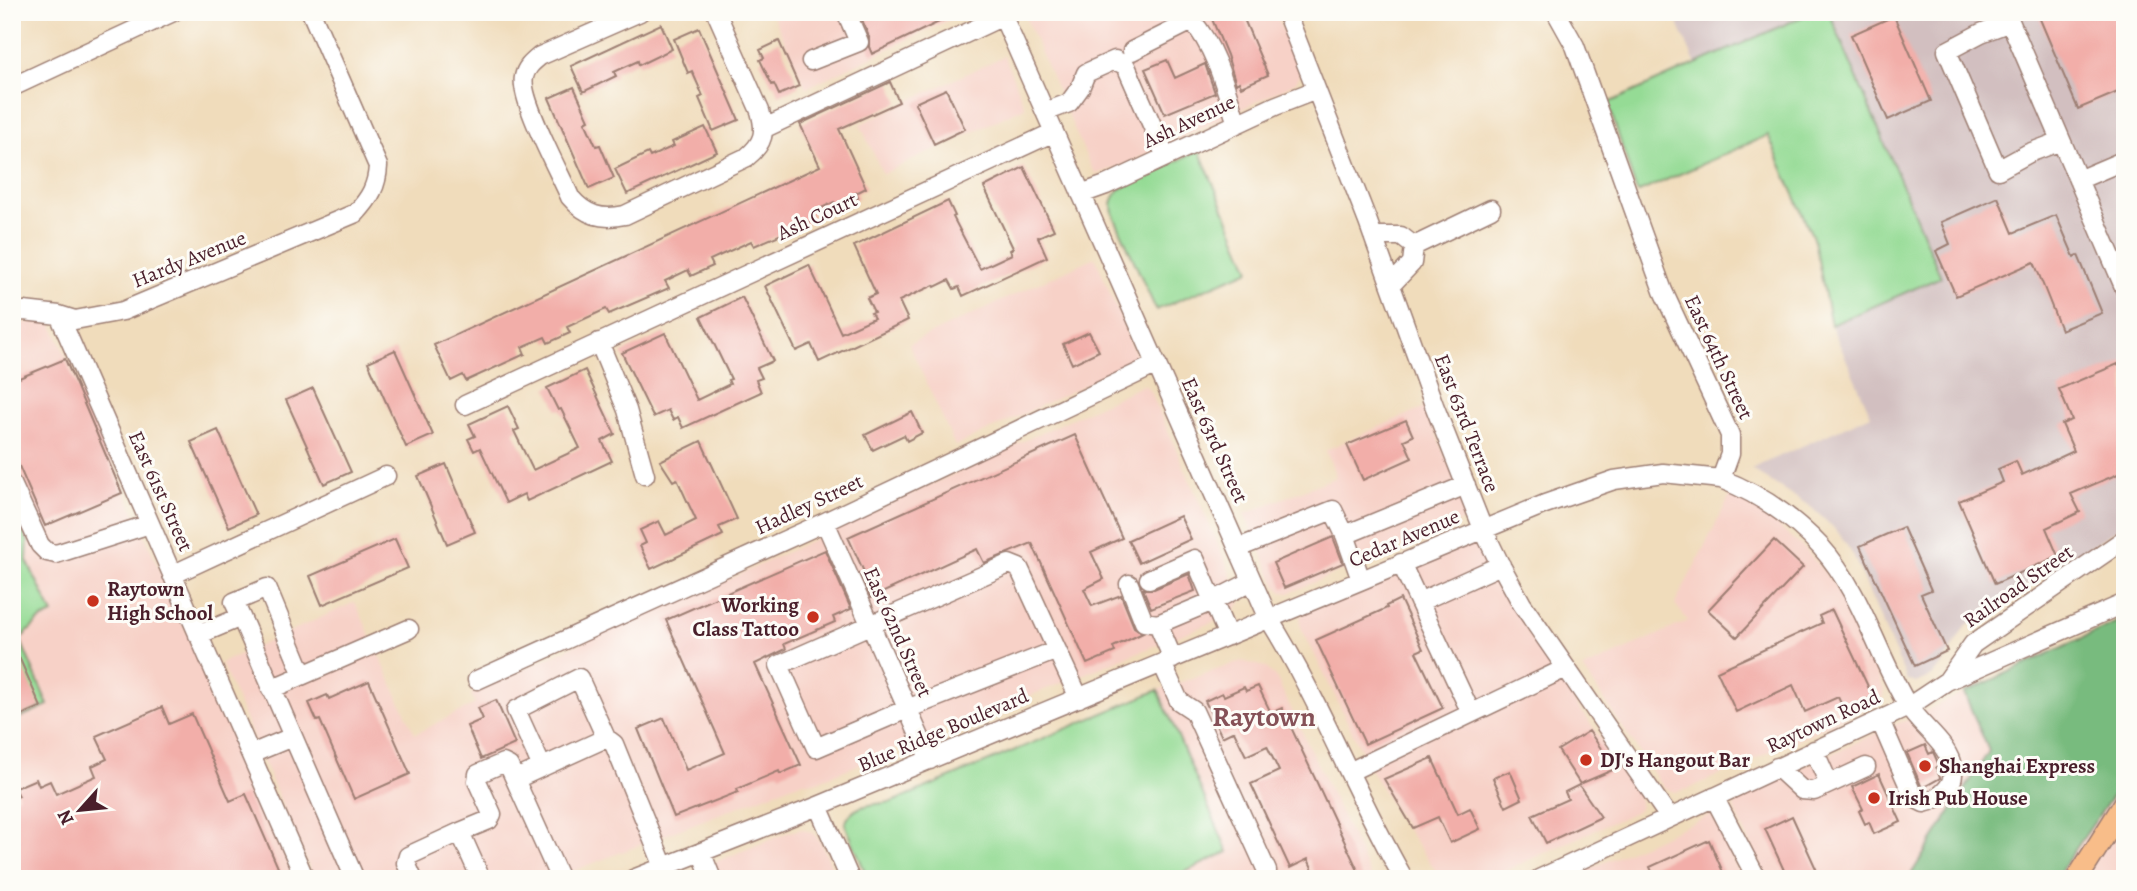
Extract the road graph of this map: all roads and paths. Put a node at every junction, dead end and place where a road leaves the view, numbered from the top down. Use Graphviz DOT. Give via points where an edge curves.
graph roads {
  1 [pos="173,12"];
  2 [pos="311,12"];
  3 [pos="640,12"];
  4 [pos="716,12"];
  5 [pos="846,12"];
  6 [pos="1286,12"];
  7 [pos="1556,12"];
  8 [pos="1002,14"];
  9 [pos="2008,17"];
  10 [pos="1132,51"];
  11 [pos="811,61"];
  12 [pos="12,87"];
  13 [pos="1317,90"];
  14 [pos="1045,112"];
  15 [pos="1237,124"];
  16 [pos="765,128"];
  17 [pos="1054,132"];
  18 [pos="2061,141"];
  19 [pos="1166,157"];
  20 [pos="2125,160"];
  21 [pos="2078,180"];
  22 [pos="1081,194"];
  23 [pos="1491,209"];
  24 [pos="1373,236"];
  25 [pos="1414,246"];
  26 [pos="1391,285"];
  27 [pos="2125,289"];
  28 [pos="12,313"];
  29 [pos="59,315"];
  30 [pos="599,342"];
  31 [pos="1157,364"];
  32 [pos="465,405"];
  33 [pos="645,475"];
  34 [pos="386,476"];
  35 [pos="1721,479"];
  36 [pos="12,484"];
  37 [pos="1466,485"];
  38 [pos="825,522"];
  39 [pos="150,524"];
  40 [pos="1483,529"];
  41 [pos="1345,535"];
  42 [pos="2125,539"];
  43 [pos="1238,548"];
  44 [pos="1401,564"];
  45 [pos="1501,565"];
  46 [pos="173,575"];
  47 [pos="1149,579"];
  48 [pos="1252,580"];
  49 [pos="1361,580"];
  50 [pos="1129,584"];
  51 [pos="1213,601"];
  52 [pos="1419,602"];
  53 [pos="2125,603"];
  54 [pos="241,617"];
  55 [pos="1269,619"];
  56 [pos="870,624"];
  57 [pos="1158,624"];
  58 [pos="409,629"];
  59 [pos="198,635"];
  60 [pos="1228,636"];
  61 [pos="1057,650"];
  62 [pos="1167,661"];
  63 [pos="1566,668"];
  64 [pos="303,675"];
  65 [pos="477,680"];
  66 [pos="1947,681"];
  67 [pos="271,689"];
  68 [pos="1079,698"];
  69 [pos="1909,706"];
  70 [pos="907,709"];
  71 [pos="1471,713"];
  72 [pos="1880,720"];
  73 [pos="292,737"];
  74 [pos="606,738"];
  75 [pos="1814,751"];
  76 [pos="251,754"];
  77 [pos="930,760"];
  78 [pos="542,767"];
  79 [pos="1777,767"];
  80 [pos="1866,767"];
  81 [pos="1349,772"];
  82 [pos="516,779"];
  83 [pos="1821,788"];
  84 [pos="1714,797"];
  85 [pos="818,806"];
  86 [pos="2123,810"];
  87 [pos="1669,817"];
  88 [pos="460,832"];
  89 [pos="701,852"];
  90 [pos="664,867"];
  91 [pos="2084,876"];
  92 [pos="305,879"];
  93 [pos="355,879"];
  94 [pos="413,879"];
  95 [pos="481,879"];
  96 [pos="560,879"];
  97 [pos="633,879"];
  98 [pos="712,879"];
  99 [pos="850,879"];
  100 [pos="1264,879"];
  101 [pos="1404,879"];
  102 [pos="1539,879"];
  103 [pos="1757,879"];
  1 -- 12 [label="street"];
  2 -- 29 [label="street, Hardy Avenue" via="379,166 370,198 344,220 123,311 75,320"];
  3 -- 16 [label="street" via="540,56 523,78 527,101 570,197 581,210 610,218 625,215 747,157 758,148"];
  4 -- 16 [label="street"];
  5 -- 11 [label="street" via="859,42"];
  6 -- 13 [label="street, East 63rd Terrace"];
  7 -- 35 [label="street, East 64th Street" via="1575,46 1663,291 1730,435 1730,454"];
  8 -- 14 [label="street, East 63rd Street"];
  8 -- 16 [label="street"];
  9 -- 18 [label="street"];
  9 -- 18 [label="street" via="1947,51 1952,63 1998,170"];
  10 -- 15 [label="street" via="1192,21 1220,74"];
  13 -- 15 [label="street, Ash Avenue"];
  13 -- 24 [label="street, East 63rd Terrace"];
  14 -- 17 [label="street, East 63rd Street"];
  14 -- 19 [label="street" via="1069,103 1086,73 1115,60 1126,66"];
  15 -- 19 [label="street, Ash Avenue"];
  17 -- 22 [label="street, East 63rd Street"];
  17 -- 30 [label="street, Ash Court"];
  18 -- 21 [label="street"];
  19 -- 22 [label="street, Ash Avenue"];
  20 -- 21 [label="street"];
  21 -- 27 [label="street"];
  22 -- 31 [label="street, East 63rd Street"];
  23 -- 25 [label="street"];
  24 -- 25 [label="street" via="1401,236"];
  24 -- 26 [label="street, East 63rd Terrace"];
  25 -- 26 [label="street" via="1412,263"];
  26 -- 37 [label="street, East 63rd Terrace"];
  28 -- 29 [label="street, Hardy Avenue"];
  29 -- 39 [label="street, East 61st Street"];
  30 -- 32 [label="street, Ash Court"];
  30 -- 33 [label="street"];
  31 -- 38 [label="street, Hadley Street"];
  31 -- 43 [label="street, East 63rd Street"];
  34 -- 46 [label="street"];
  35 -- 40 [label="street, Cedar Avenue" via="1663,473 1614,480"];
  35 -- 69 [label="street" via="1772,505 1823,550 1857,600"];
  36 -- 39 [label="street" via="47,552 56,554"];
  37 -- 40 [label="street, East 63rd Terrace"];
  37 -- 41 [label="street"];
  38 -- 56 [label="street, East 62nd Street"];
  38 -- 65 [label="street, Hadley Street"];
  39 -- 46 [label="street, East 61st Street"];
  40 -- 44 [label="street, Cedar Avenue"];
  40 -- 45 [label="street, East 63rd Terrace"];
  41 -- 43 [label="street" via="1333,510"];
  41 -- 49 [label="street"];
  42 -- 66 [label="street, Railroad Street" via="1973,644"];
  43 -- 48 [label="street, East 63rd Street"];
  44 -- 49 [label="street, Cedar Avenue"];
  44 -- 52 [label="street"];
  45 -- 52 [label="street"];
  45 -- 63 [label="street, East 63rd Terrace"];
  46 -- 59 [label="street, East 61st Street"];
  47 -- 51 [label="street" via="1195,559"];
  48 -- 51 [label="street"];
  48 -- 55 [label="street, East 63rd Street"];
  49 -- 55 [label="street, Cedar Avenue"];
  50 -- 57 [label="street" via="1144,622"];
  51 -- 57 [label="street"];
  51 -- 60 [label="street"];
  52 -- 71 [label="street"];
  53 -- 66 [label="street, Raytown Road"];
  54 -- 59 [label="street"];
  54 -- 64 [label="street" via="234,601 267,587"];
  54 -- 67 [label="street"];
  55 -- 60 [label="street, Blue Ridge Boulevard"];
  55 -- 81 [label="street, East 63rd Street"];
  56 -- 61 [label="street" via="1009,564 1019,568"];
  56 -- 70 [label="street, East 62nd Street"];
  56 -- 70 [label="street" via="779,665 816,748"];
  57 -- 62 [label="street"];
  58 -- 64 [label="street"];
  59 -- 76 [label="street, East 61st Street"];
  60 -- 62 [label="street, Blue Ridge Boulevard"];
  61 -- 68 [label="street"];
  61 -- 70 [label="street"];
  62 -- 68 [label="street, Blue Ridge Boulevard"];
  62 -- 100 [label="street" via="1179,701 1194,711 1267,871"];
  63 -- 71 [label="street"];
  63 -- 87 [label="street, East 63rd Terrace"];
  64 -- 67 [label="street"];
  66 -- 69 [label="street, Raytown Road"];
  67 -- 73 [label="street"];
  68 -- 77 [label="street, Blue Ridge Boulevard"];
  69 -- 72 [label="street, Raytown Road"];
  69 -- 72 [label="street" via="1943,746 1953,772 1948,787 1935,801 1924,803 1914,798"];
  70 -- 77 [label="street, East 62nd Street"];
  71 -- 81 [label="street"];
  72 -- 75 [label="street, Raytown Road"];
  73 -- 76 [label="street"];
  73 -- 93 [label="street"];
  74 -- 78 [label="street"];
  74 -- 78 [label="street" via="579,678 516,710"];
  74 -- 90 [label="street" via="614,744"];
  75 -- 79 [label="street, Raytown Road"];
  75 -- 83 [label="street"];
  76 -- 92 [label="street, East 61st Street"];
  77 -- 85 [label="street, Blue Ridge Boulevard"];
  78 -- 82 [label="street"];
  79 -- 83 [label="street" via="1802,790"];
  79 -- 84 [label="street, Raytown Road"];
  80 -- 83 [label="street"];
  81 -- 101 [label="street, East 63rd Street"];
  82 -- 88 [label="street" via="503,762 478,774 492,814 489,820"];
  82 -- 96 [label="street"];
  84 -- 87 [label="street, Raytown Road"];
  84 -- 103 [label="street"];
  85 -- 89 [label="street, Blue Ridge Boulevard"];
  85 -- 99 [label="street"];
  86 -- 91 [label="main road"];
  87 -- 102 [label="street, Raytown Road"];
  88 -- 94 [label="street" via="408,856"];
  88 -- 95 [label="street"];
  89 -- 90 [label="street, Blue Ridge Boulevard"];
  89 -- 98 [label="street"];
  90 -- 97 [label="street, Blue Ridge Boulevard"];
}
